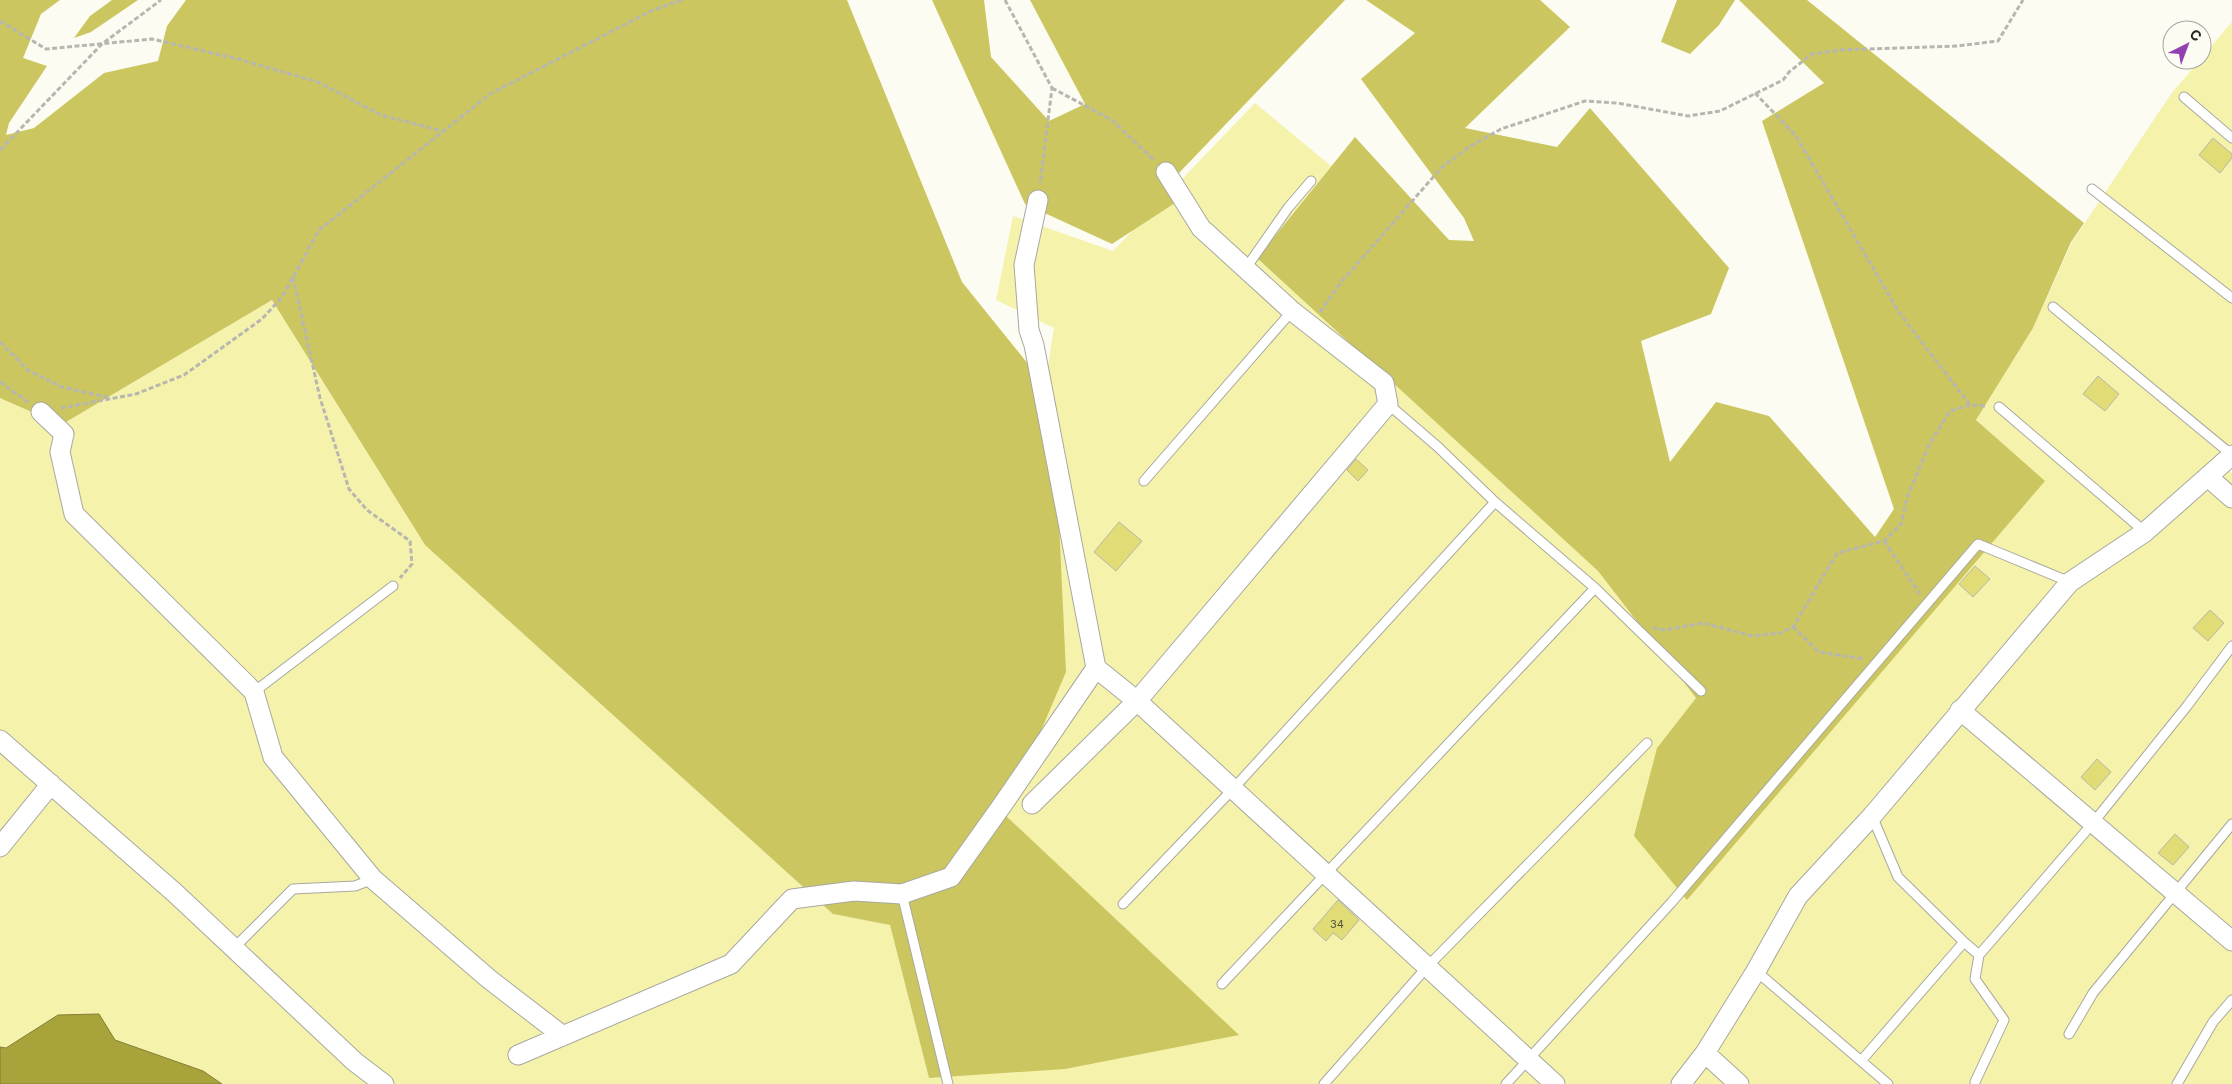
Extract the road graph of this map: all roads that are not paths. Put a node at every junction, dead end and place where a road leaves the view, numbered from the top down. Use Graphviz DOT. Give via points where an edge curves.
graph roads {
  1 [pos="2184,96"];
  2 [pos="2232,138"];
  3 [pos="1166,172"];
  4 [pos="1311,181"];
  5 [pos="2092,189"];
  6 [pos="1038,200"];
  7 [pos="1246,268"];
  8 [pos="2232,298"];
  9 [pos="2053,307"];
  10 [pos="1292,311"];
  11 [pos="1388,404"];
  12 [pos="1999,407"];
  13 [pos="41,412"];
  14 [pos="2232,455"];
  15 [pos="2208,477"];
  16 [pos="1144,482"];
  17 [pos="2232,498"];
  18 [pos="1495,502"];
  19 [pos="2145,532"];
  20 [pos="2070,582"];
  21 [pos="393,586"];
  22 [pos="1596,588"];
  23 [pos="2232,646"];
  24 [pos="1096,668"];
  25 [pos="1701,691"];
  26 [pos="254,692"];
  27 [pos="1137,701"];
  28 [pos="1960,710"];
  29 [pos="0,740"];
  30 [pos="1647,744"];
  31 [pos="51,784"];
  32 [pos="1233,789"];
  33 [pos="1032,804"];
  34 [pos="1872,816"];
  35 [pos="2093,823"];
  36 [pos="2232,824"];
  37 [pos="0,847"];
  38 [pos="1326,875"];
  39 [pos="373,879"];
  40 [pos="2175,892"];
  41 [pos="902,894"];
  42 [pos="1123,904"];
  43 [pos="2232,941"];
  44 [pos="1964,942"];
  45 [pos="234,948"];
  46 [pos="1979,955"];
  47 [pos="1427,967"];
  48 [pos="1756,971"];
  49 [pos="1222,984"];
  50 [pos="2232,1000"];
  51 [pos="2070,1034"];
  52 [pos="563,1036"];
  53 [pos="1705,1053"];
  54 [pos="518,1054"];
  55 [pos="1528,1059"];
  56 [pos="1861,1061"];
  57 [pos="1882,1082"];
  58 [pos="1975,1082"];
  59 [pos="384,1084"];
  60 [pos="948,1084"];
  61 [pos="1324,1084"];
  62 [pos="1506,1084"];
  63 [pos="1555,1084"];
  64 [pos="1681,1084"];
  65 [pos="1740,1084"];
  66 [pos="2177,1084"];
  1 -- 2 [label="lane"];
  3 -- 7 [label="street" via="1201,228"];
  4 -- 7 [label="lane"];
  5 -- 8 [label="lane"];
  6 -- 24 [label="street" via="1024,265 1029,330"];
  7 -- 10 [label="street"];
  9 -- 14 [label="lane"];
  10 -- 11 [label="street" via="1384,383"];
  10 -- 16 [label="lane"];
  11 -- 18 [label="lane"];
  11 -- 27 [label="street"];
  12 -- 19 [label="lane"];
  13 -- 26 [label="street" via="64,434 60,452 74,514"];
  14 -- 15 [label="street"];
  15 -- 17 [label="street"];
  15 -- 19 [label="street"];
  18 -- 22 [label="lane"];
  18 -- 32 [label="lane"];
  19 -- 20 [label="street"];
  20 -- 28 [label="street"];
  20 -- 55 [label="lane" via="1978,544 1671,903"];
  21 -- 26 [label="lane"];
  22 -- 25 [label="lane"];
  22 -- 38 [label="lane"];
  23 -- 35 [label="lane"];
  24 -- 27 [label="street"];
  24 -- 41 [label="street" via="951,877"];
  26 -- 39 [label="street" via="273,757"];
  27 -- 32 [label="street"];
  27 -- 33 [label="street"];
  28 -- 34 [label="street"];
  28 -- 35 [label="street"];
  29 -- 31 [label="street"];
  30 -- 47 [label="lane"];
  31 -- 37 [label="street"];
  31 -- 45 [label="street"];
  32 -- 38 [label="street"];
  32 -- 42 [label="lane"];
  34 -- 44 [label="lane" via="1898,877"];
  34 -- 48 [label="street" via="1798,896"];
  35 -- 40 [label="street"];
  35 -- 46 [label="lane"];
  36 -- 40 [label="lane"];
  38 -- 47 [label="street"];
  38 -- 49 [label="lane"];
  39 -- 45 [label="lane" via="355,886 293,889"];
  39 -- 52 [label="street" via="489,979"];
  40 -- 43 [label="street"];
  40 -- 51 [label="lane" via="2093,993"];
  41 -- 52 [label="street" via="854,891 792,899 731,964"];
  41 -- 60 [label="lane"];
  44 -- 46 [label="lane"];
  44 -- 56 [label="lane"];
  45 -- 59 [label="street" via="355,1062"];
  46 -- 58 [label="lane" via="1975,979 2004,1020"];
  47 -- 55 [label="street"];
  47 -- 61 [label="lane"];
  48 -- 53 [label="street"];
  48 -- 56 [label="lane"];
  50 -- 66 [label="lane" via="2213,1022"];
  52 -- 54 [label="street"];
  53 -- 64 [label="street"];
  53 -- 65 [label="street"];
  55 -- 62 [label="lane"];
  55 -- 63 [label="street"];
  56 -- 57 [label="lane"];
}
